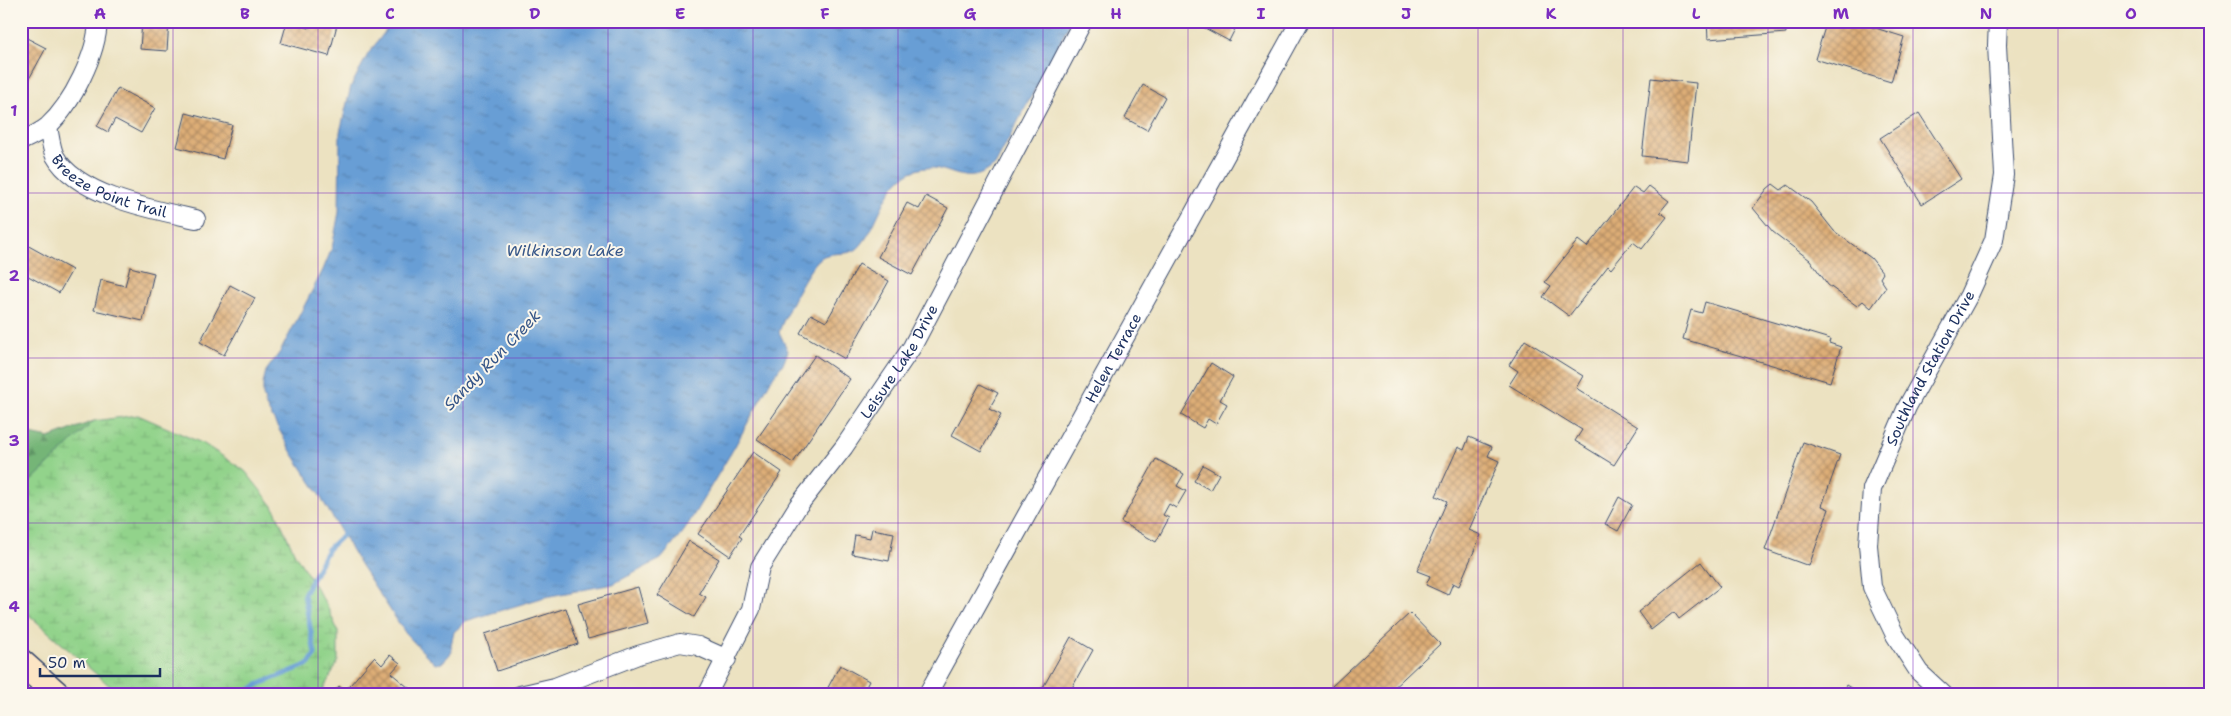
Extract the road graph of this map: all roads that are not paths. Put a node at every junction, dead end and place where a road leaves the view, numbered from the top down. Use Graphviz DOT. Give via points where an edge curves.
graph roads {
  1 [pos="98,21"];
  2 [pos="1083,21"];
  3 [pos="1300,21"];
  4 [pos="1998,21"];
  5 [pos="48,127"];
  6 [pos="21,141"];
  7 [pos="196,219"];
  8 [pos="727,659"];
  9 [pos="21,662"];
  10 [pos="58,695"];
  11 [pos="520,695"];
  12 [pos="707,695"];
  13 [pos="927,695"];
  14 [pos="1944,695"];
  1 -- 5 [label="street" via="86,70"];
  2 -- 8 [label="street, Leisure Lake Drive" via="912,347 844,448 798,506 760,567 751,609"];
  3 -- 13 [label="street, Helen Terrace"];
  4 -- 14 [label="street, Southland Station Drive" via="2004,175 1994,240 1969,295 1907,407 1872,489 1868,545 1872,588 1895,636 1914,664"];
  5 -- 6 [label="street"];
  5 -- 7 [label="street, Breeze Point Trail" via="55,156 70,172 98,192"];
  8 -- 11 [label="street" via="698,646 680,644 638,655 555,687"];
  8 -- 12 [label="street, Leisure Lake Drive"];
  9 -- 10 [label="main road"];
}
